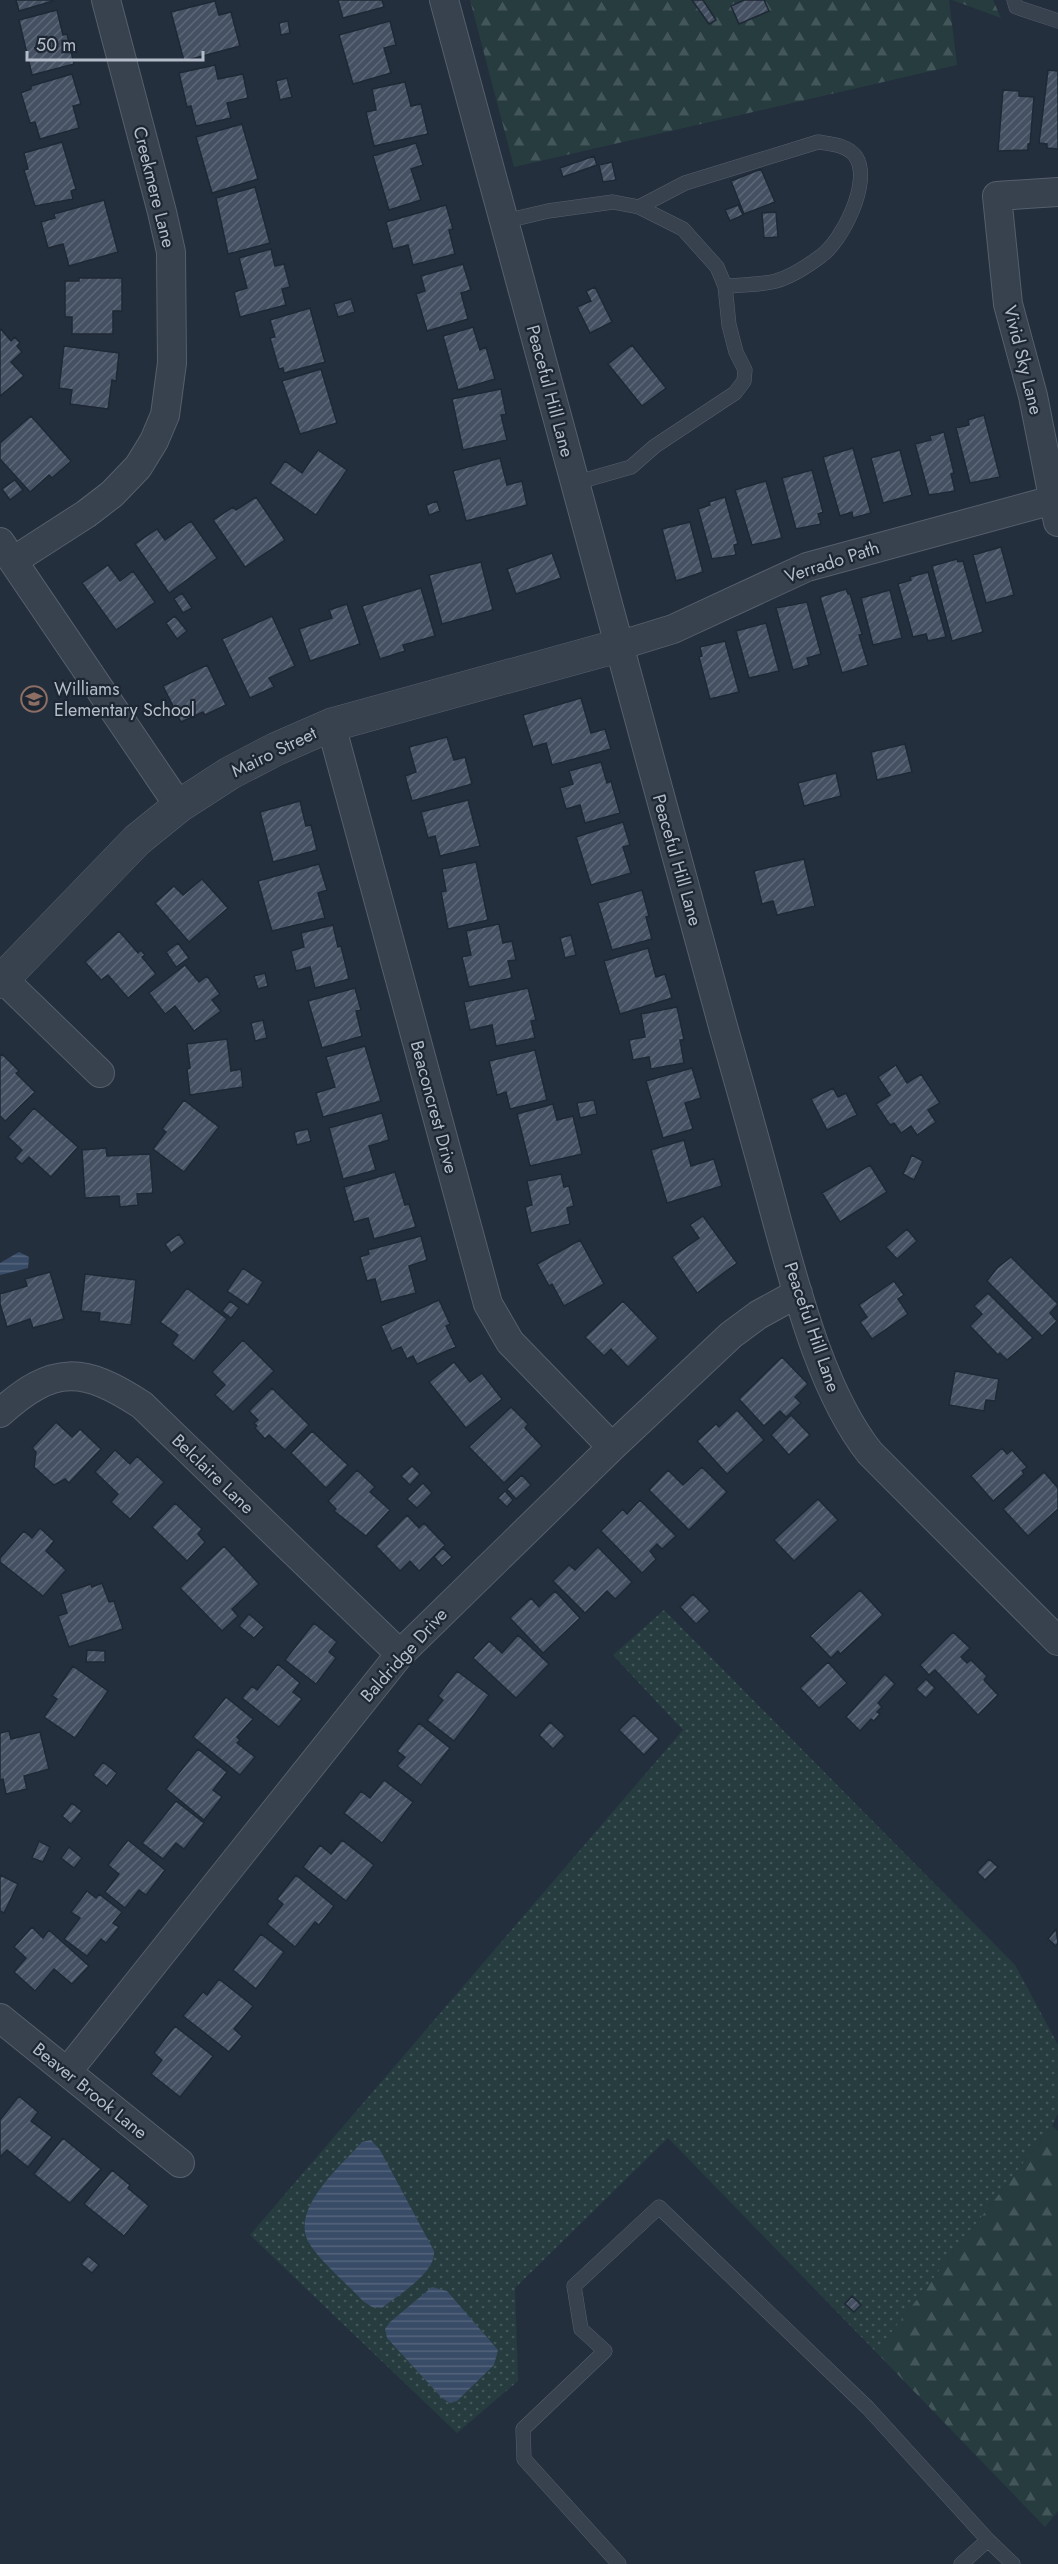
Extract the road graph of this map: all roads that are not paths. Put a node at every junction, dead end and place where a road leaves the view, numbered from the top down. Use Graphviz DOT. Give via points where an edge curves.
graph roads {
  1 [pos="106,0"];
  2 [pos="444,0"];
  3 [pos="1014,0"];
  4 [pos="1058,21"];
  5 [pos="1058,192"];
  6 [pos="639,207"];
  7 [pos="506,221"];
  8 [pos="725,286"];
  9 [pos="574,483"];
  10 [pos="1056,511"];
  11 [pos="7,552"];
  12 [pos="618,646"];
  13 [pos="331,725"];
  14 [pos="179,806"];
  15 [pos="1,981"];
  16 [pos="100,1073"];
  17 [pos="798,1293"];
  18 [pos="0,1413"];
  19 [pos="612,1448"];
  20 [pos="1058,1641"];
  21 [pos="400,1654"];
  22 [pos="0,2018"];
  23 [pos="67,2072"];
  24 [pos="180,2163"];
  25 [pos="988,2540"];
  26 [pos="619,2564"];
  27 [pos="961,2564"];
  28 [pos="1013,2564"];
  1 -- 11 [label="street, Creekmere Lane" via="171,252 174,325 165,415 138,467 112,494 86,514"];
  2 -- 7 [label="street, Peaceful Hill Lane"];
  3 -- 4 [label="lane" via="1016,7"];
  5 -- 10 [label="street, Vivid Sky Lane" via="997,196 1008,304 1033,396"];
  6 -- 7 [label="lane" via="613,202"];
  6 -- 8 [label="lane" via="683,229 717,267"];
  6 -- 8 [label="lane" via="685,183 818,142 840,145 856,157 860,171 857,196 846,228 822,255 777,280"];
  7 -- 9 [label="street, Peaceful Hill Lane"];
  8 -- 9 [label="lane" via="729,325 745,370 744,381 735,393 655,446 631,467"];
  9 -- 12 [label="street, Peaceful Hill Lane"];
  10 -- 12 [label="street, Verrado Path" via="807,567 673,629"];
  11 -- 14 [label="street"];
  12 -- 13 [label="street, Mairo Street"];
  12 -- 17 [label="street, Peaceful Hill Lane"];
  13 -- 14 [label="street, Mairo Street" via="230,773"];
  13 -- 19 [label="street, Beaconcrest Drive" via="488,1304 510,1342"];
  14 -- 15 [label="street, Mairo Street" via="107,869"];
  15 -- 16 [label="street"];
  17 -- 19 [label="street, Baldridge Drive" via="731,1335"];
  17 -- 20 [label="street, Peaceful Hill Lane" via="830,1383 854,1433 893,1478"];
  18 -- 21 [label="street, Belclaire Lane" via="19,1396 61,1376 85,1376 115,1387 142,1405"];
  19 -- 21 [label="street, Baldridge Drive"];
  21 -- 23 [label="street, Baldridge Drive"];
  22 -- 23 [label="street, Beaver Brook Lane"];
  23 -- 24 [label="street, Beaver Brook Lane"];
  25 -- 26 [label="lane" via="868,2408 659,2207 574,2286 581,2329 605,2351 523,2429 524,2459"];
  25 -- 27 [label="lane"];
  25 -- 28 [label="lane"];
}
